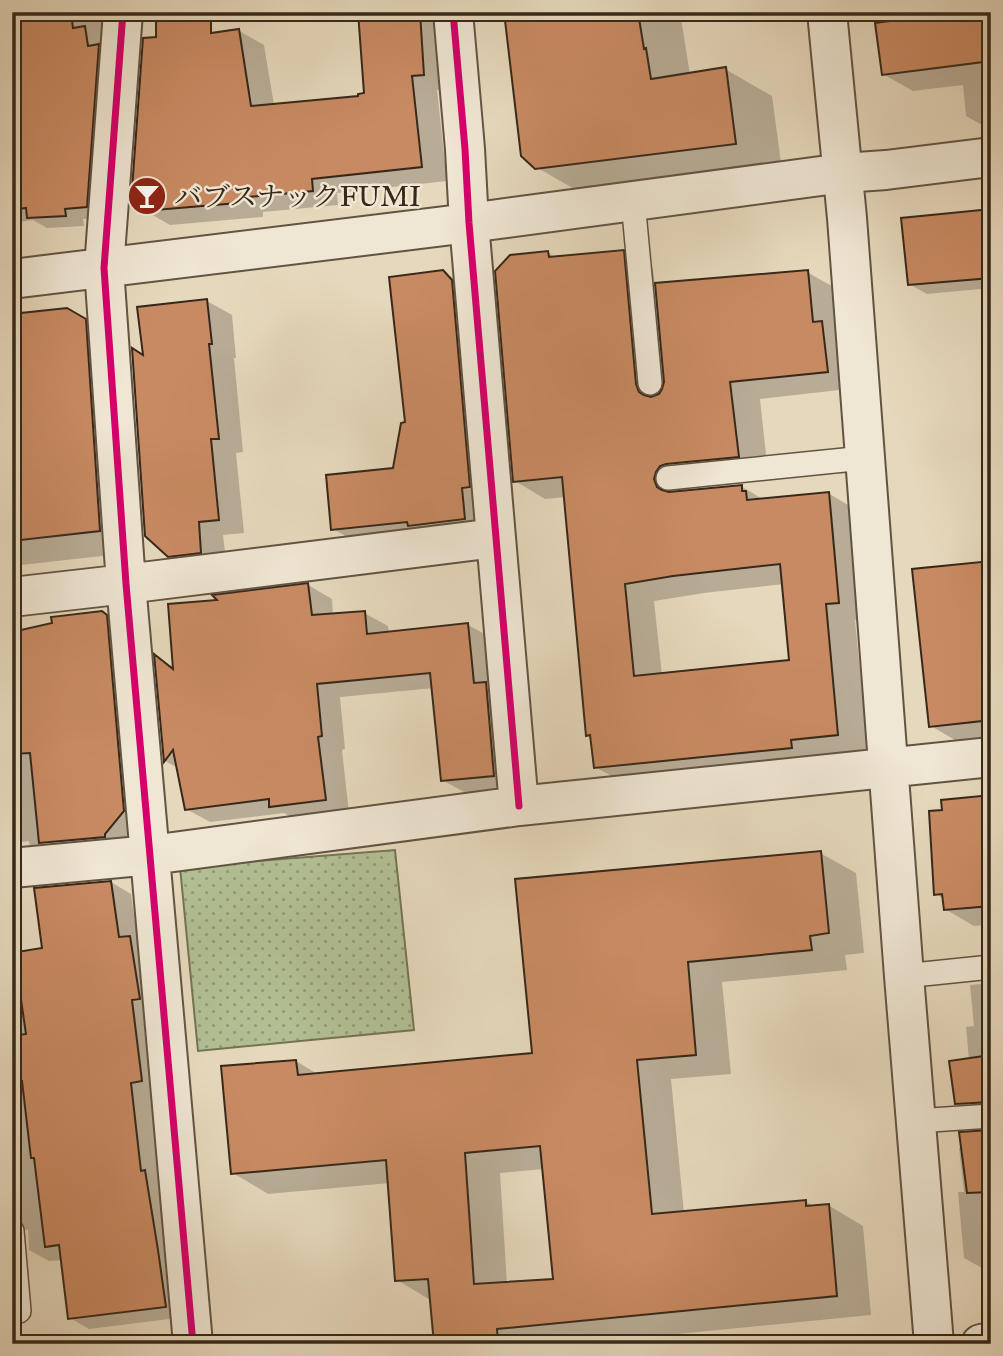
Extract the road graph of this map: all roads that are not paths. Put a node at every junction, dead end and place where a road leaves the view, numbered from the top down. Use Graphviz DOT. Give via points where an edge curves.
graph roads {
  1 [pos="124,12"];
  2 [pos="453,12"];
  3 [pos="827,12"];
  4 [pos="991,158"];
  5 [pos="843,173"];
  6 [pos="633,201"];
  7 [pos="469,223"];
  8 [pos="104,268"];
  9 [pos="12,279"];
  10 [pos="650,383"];
  11 [pos="864,458"];
  12 [pos="668,478"];
  13 [pos="495,538"];
  14 [pos="126,584"];
  15 [pos="12,597"];
  16 [pos="991,757"];
  17 [pos="888,769"];
  18 [pos="519,806"];
  19 [pos="151,855"];
  20 [pos="12,869"];
  21 [pos="991,967"];
  22 [pos="904,976"];
  23 [pos="991,1116"];
  24 [pos="916,1121"];
  25 [pos="12,1231"];
  26 [pos="19,1311"];
  27 [pos="991,1342"];
  28 [pos="193,1344"];
  29 [pos="934,1344"];
  30 [pos="981,1344"];
  1 -- 8 [label="street"];
  2 -- 7 [label="street"];
  3 -- 5 [label="street"];
  4 -- 5 [label="street"];
  5 -- 6 [label="street"];
  5 -- 11 [label="street"];
  6 -- 7 [label="street"];
  6 -- 10 [label="lane"];
  7 -- 8 [label="street"];
  7 -- 13 [label="street"];
  8 -- 9 [label="street"];
  8 -- 14 [label="street"];
  11 -- 12 [label="lane"];
  11 -- 17 [label="street"];
  13 -- 14 [label="street"];
  13 -- 18 [label="street"];
  14 -- 15 [label="street"];
  14 -- 19 [label="street"];
  16 -- 17 [label="street"];
  17 -- 18 [label="street"];
  17 -- 22 [label="street"];
  18 -- 19 [label="street"];
  19 -- 20 [label="street"];
  19 -- 28 [label="street"];
  21 -- 22 [label="lane"];
  22 -- 24 [label="street"];
  23 -- 24 [label="lane"];
  24 -- 29 [label="street"];
  25 -- 26 [label="lane"];
  27 -- 30 [label="street"];
}
